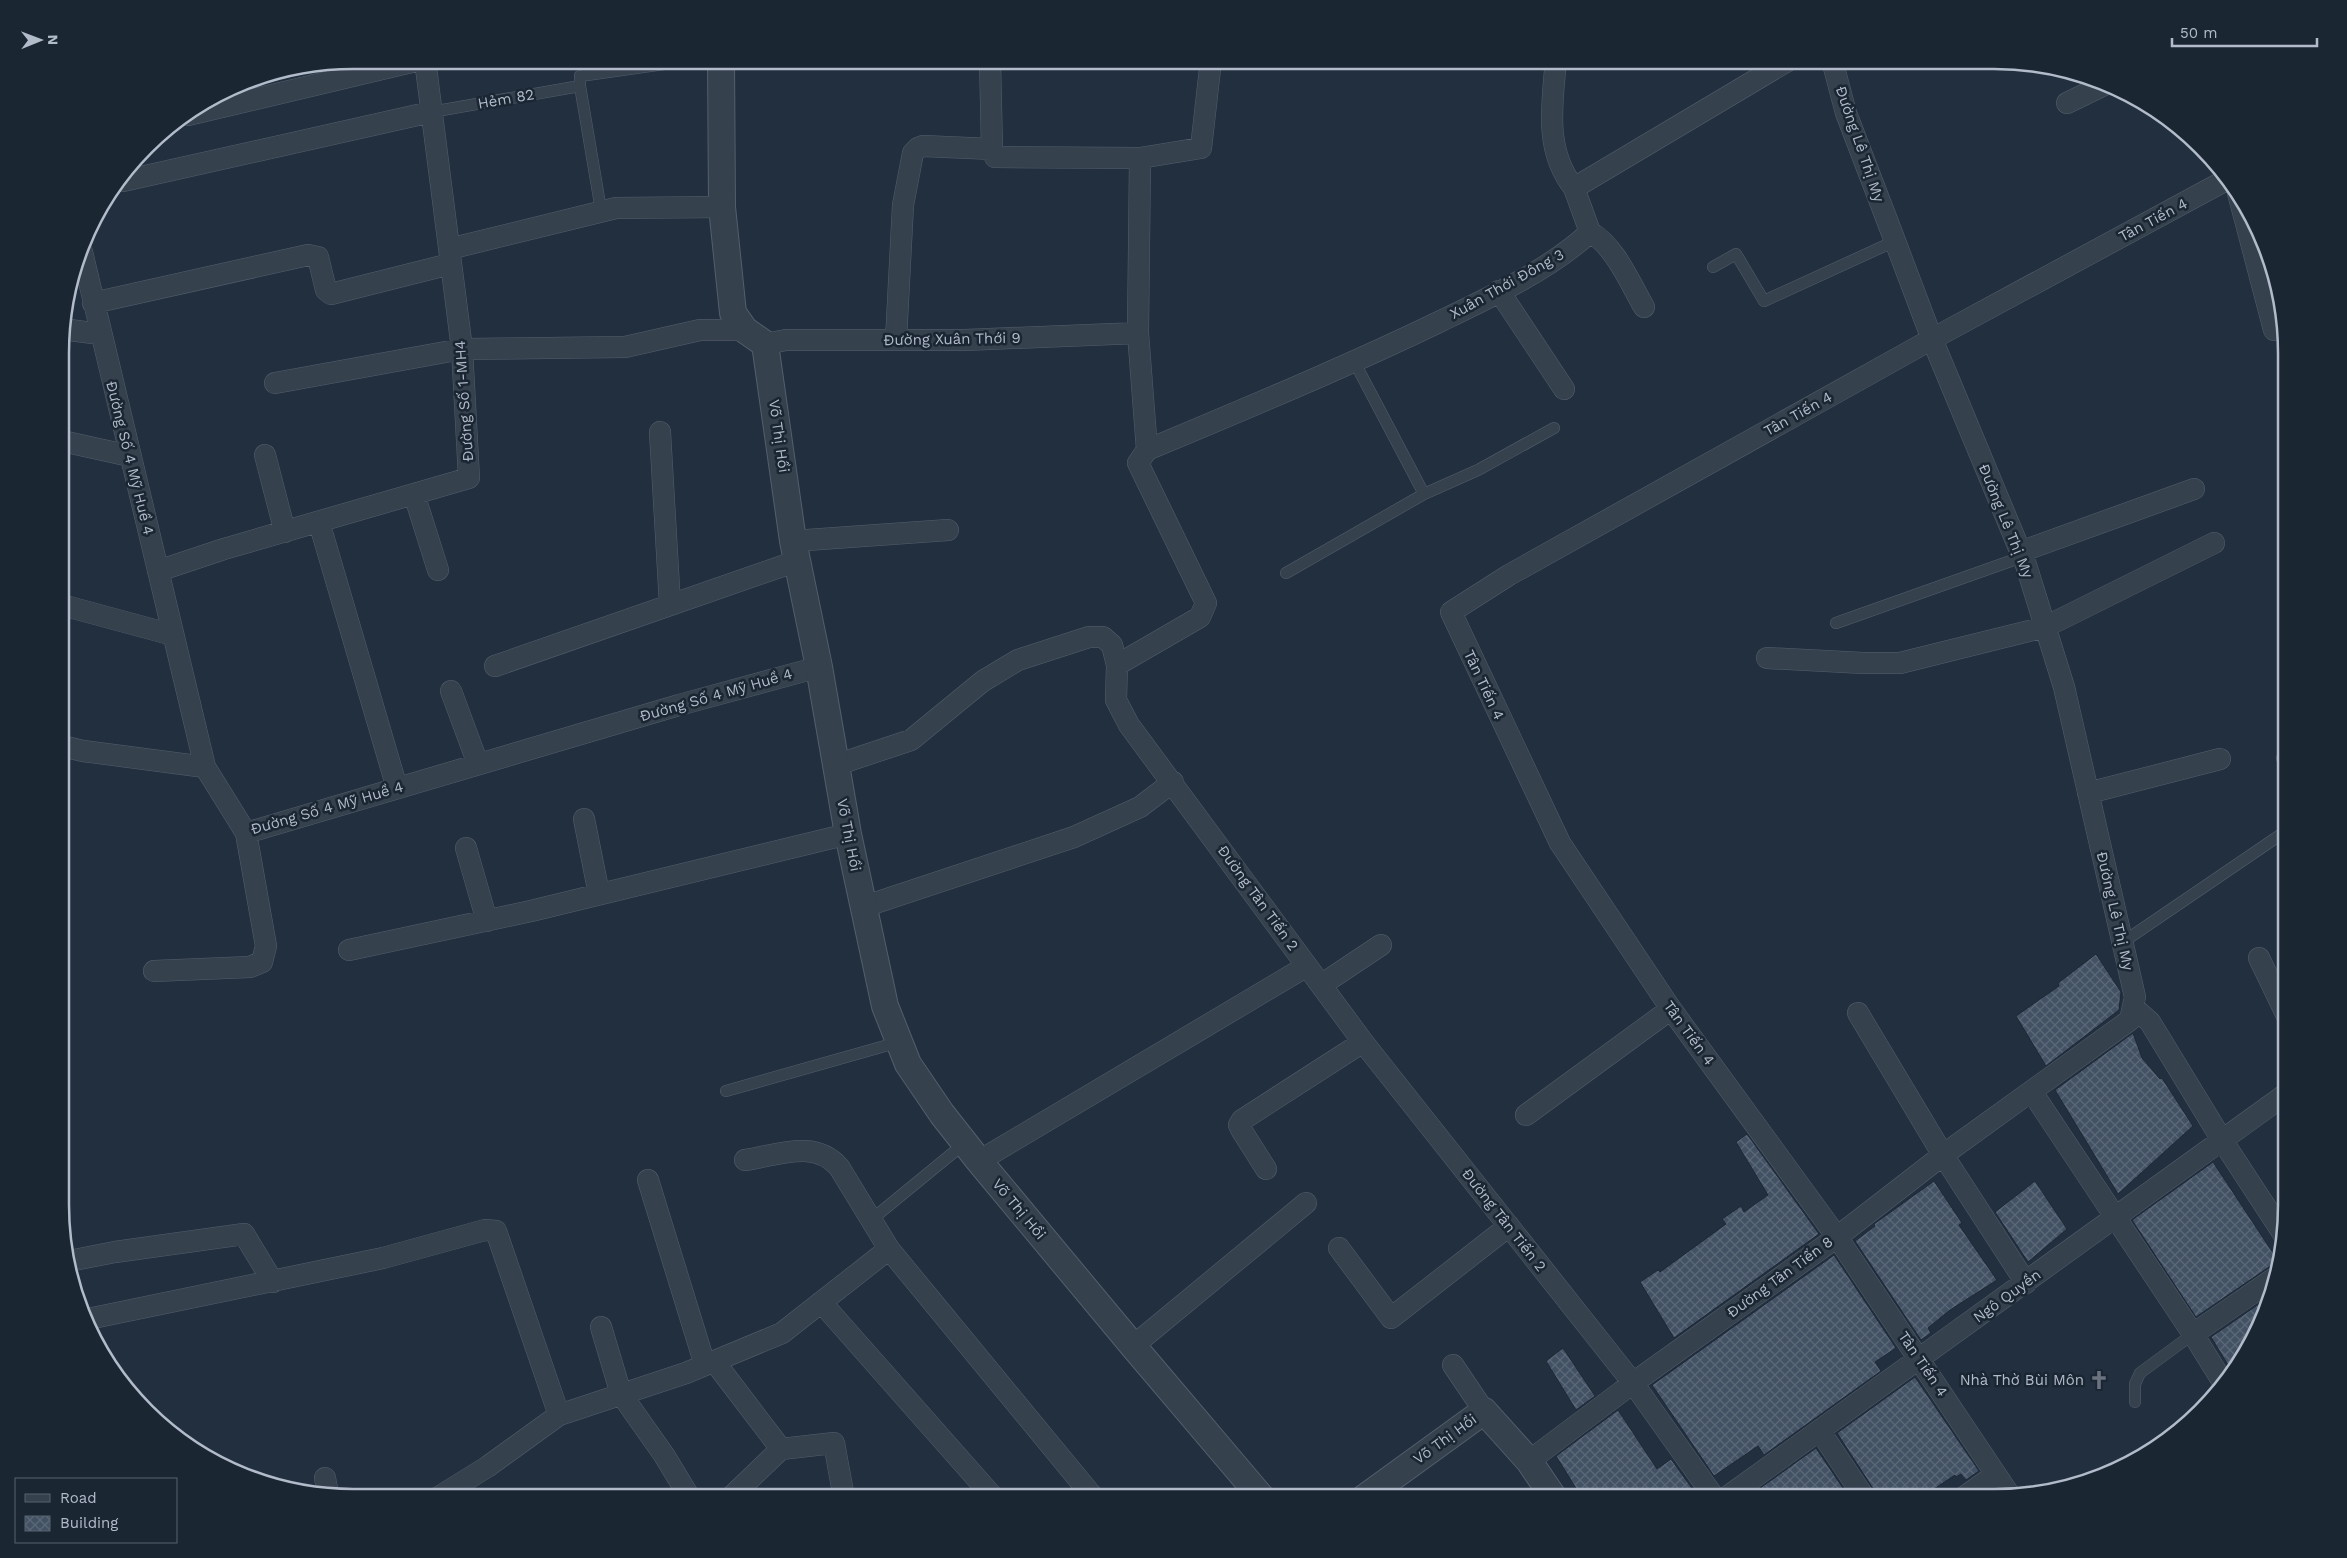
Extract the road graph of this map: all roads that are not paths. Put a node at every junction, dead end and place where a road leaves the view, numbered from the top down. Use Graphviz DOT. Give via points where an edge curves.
graph roads {
  1 [pos="369,69"];
  2 [pos="425,69"];
  3 [pos="620,69"];
  4 [pos="720,69"];
  5 [pos="990,69"];
  6 [pos="1210,69"];
  7 [pos="1555,69"];
  8 [pos="1774,69"];
  9 [pos="1834,69"];
  10 [pos="272,86"];
  11 [pos="580,86"];
  12 [pos="2097,88"];
  13 [pos="2067,103"];
  14 [pos="211,107"];
  15 [pos="431,112"];
  16 [pos="992,149"];
  17 [pos="1140,158"];
  18 [pos="127,180"];
  19 [pos="2222,182"];
  20 [pos="1574,188"];
  21 [pos="722,207"];
  22 [pos="600,210"];
  23 [pos="2245,220"];
  24 [pos="1590,232"];
  25 [pos="1895,241"];
  26 [pos="450,257"];
  27 [pos="84,262"];
  28 [pos="1712,267"];
  29 [pos="1499,291"];
  30 [pos="93,304"];
  31 [pos="1644,307"];
  32 [pos="2277,329"];
  33 [pos="69,330"];
  34 [pos="1138,333"];
  35 [pos="100,334"];
  36 [pos="755,337"];
  37 [pos="1932,339"];
  38 [pos="896,340"];
  39 [pos="462,349"];
  40 [pos="1355,363"];
  41 [pos="274,383"];
  42 [pos="1564,389"];
  43 [pos="1554,428"];
  44 [pos="660,432"];
  45 [pos="69,443"];
  46 [pos="1147,450"];
  47 [pos="264,455"];
  48 [pos="130,456"];
  49 [pos="2194,489"];
  50 [pos="414,494"];
  51 [pos="1424,494"];
  52 [pos="319,522"];
  53 [pos="948,530"];
  54 [pos="285,532"];
  55 [pos="2214,543"];
  56 [pos="795,551"];
  57 [pos="2021,555"];
  58 [pos="438,570"];
  59 [pos="158,571"];
  60 [pos="1286,572"];
  61 [pos="670,605"];
  62 [pos="69,607"];
  63 [pos="1836,623"];
  64 [pos="2045,627"];
  65 [pos="173,635"];
  66 [pos="1767,658"];
  67 [pos="1117,665"];
  68 [pos="496,666"];
  69 [pos="819,667"];
  70 [pos="450,690"];
  71 [pos="69,748"];
  72 [pos="2220,759"];
  73 [pos="478,764"];
  74 [pos="836,765"];
  75 [pos="205,767"];
  76 [pos="1173,782"];
  77 [pos="397,788"];
  78 [pos="2088,793"];
  79 [pos="584,819"];
  80 [pos="246,832"];
  81 [pos="848,834"];
  82 [pos="2278,836"];
  83 [pos="466,848"];
  84 [pos="599,894"];
  85 [pos="864,907"];
  86 [pos="487,921"];
  87 [pos="2123,942"];
  88 [pos="1381,945"];
  89 [pos="349,950"];
  90 [pos="2259,958"];
  91 [pos="1307,966"];
  92 [pos="154,971"];
  93 [pos="1321,985"];
  94 [pos="2278,990"];
  95 [pos="2134,1002"];
  96 [pos="1671,1009"];
  97 [pos="1858,1013"];
  98 [pos="899,1042"];
  99 [pos="1363,1042"];
  100 [pos="726,1091"];
  101 [pos="2032,1092"];
  102 [pos="2278,1100"];
  103 [pos="1526,1115"];
  104 [pos="2222,1140"];
  105 [pos="972,1152"];
  106 [pos="1943,1155"];
  107 [pos="745,1160"];
  108 [pos="1266,1169"];
  109 [pos="648,1180"];
  110 [pos="1306,1203"];
  111 [pos="2114,1218"];
  112 [pos="871,1220"];
  113 [pos="1509,1226"];
  114 [pos="2278,1226"];
  115 [pos="1837,1237"];
  116 [pos="1340,1248"];
  117 [pos="889,1249"];
  118 [pos="74,1260"];
  119 [pos="274,1282"];
  120 [pos="2026,1283"];
  121 [pos="2268,1283"];
  122 [pos="822,1302"];
  123 [pos="92,1318"];
  124 [pos="601,1327"];
  125 [pos="2194,1334"];
  126 [pos="1133,1346"];
  127 [pos="1920,1359"];
  128 [pos="710,1363"];
  129 [pos="1453,1364"];
  130 [pos="2220,1378"];
  131 [pos="1632,1383"];
  132 [pos="621,1394"];
  133 [pos="2136,1402"];
  134 [pos="1484,1411"];
  135 [pos="559,1415"];
  136 [pos="1820,1431"];
  137 [pos="780,1448"];
  138 [pos="1529,1461"];
  139 [pos="1995,1475"];
  140 [pos="452,1489"];
  141 [pos="685,1489"];
  142 [pos="739,1489"];
  143 [pos="842,1489"];
  144 [pos="986,1489"];
  145 [pos="1087,1489"];
  146 [pos="1254,1489"];
  147 [pos="1376,1489"];
  148 [pos="1548,1489"];
  149 [pos="1708,1489"];
  150 [pos="1739,1489"];
  151 [pos="1858,1489"];
  152 [pos="1975,1489"];
  153 [pos="2005,1489"];
  1 -- 10 [label="street"];
  2 -- 15 [label="street, Đường Số 1-MH4"];
  3 -- 11 [label="lane" via="580,76"];
  4 -- 21 [label="street, Võ Thị Hồi"];
  5 -- 16 [label="street"];
  6 -- 17 [label="street" via="1201,148"];
  7 -- 20 [label="street" via="1552,138 1560,167"];
  8 -- 20 [label="street"];
  9 -- 25 [label="street, Đường Lê Thị My" via="1846,113"];
  10 -- 14 [label="street"];
  11 -- 15 [label="lane, Hẻm 82"];
  11 -- 22 [label="lane"];
  12 -- 13 [label="street"];
  15 -- 18 [label="street"];
  15 -- 26 [label="street, Đường Số 1-MH4"];
  16 -- 17 [label="street" via="998,158"];
  16 -- 38 [label="street" via="923,146 913,153 903,205"];
  17 -- 34 [label="street"];
  19 -- 37 [label="street, Tân Tiến 4"];
  20 -- 24 [label="street"];
  21 -- 22 [label="street"];
  21 -- 36 [label="street, Võ Thị Hồi" via="733,313"];
  22 -- 26 [label="street"];
  23 -- 32 [label="street" via="2274,330"];
  24 -- 29 [label="street, Xuân Thới Đông 3" via="1570,249"];
  24 -- 31 [label="street" via="1608,248"];
  25 -- 28 [label="lane" via="1764,301 1736,254"];
  25 -- 37 [label="street, Đường Lê Thị My"];
  26 -- 30 [label="street" via="331,294 326,290 318,257 308,255"];
  26 -- 39 [label="street, Đường Số 1-MH4"];
  27 -- 30 [label="street, Đường Số 4 Mỹ Huề 4"];
  29 -- 40 [label="street, Xuân Thới Đông 3"];
  29 -- 42 [label="street"];
  30 -- 35 [label="street, Đường Số 4 Mỹ Huề 4"];
  33 -- 35 [label="street"];
  34 -- 38 [label="street, Đường Xuân Thới 9"];
  34 -- 46 [label="street"];
  35 -- 48 [label="street, Đường Số 4 Mỹ Huề 4"];
  36 -- 38 [label="street, Đường Xuân Thới 9"];
  36 -- 39 [label="street, Đường Xuân Thới 9" via="700,330 625,347"];
  36 -- 56 [label="street, Võ Thị Hồi"];
  37 -- 57 [label="street, Đường Lê Thị My"];
  37 -- 96 [label="street, Tân Tiến 4" via="1509,575 1451,612 1560,843"];
  39 -- 41 [label="street, Đường Xuân Thới 9"];
  39 -- 50 [label="street, Đường Số 1-MH4" via="469,478"];
  40 -- 46 [label="street, Xuân Thới Đông 3"];
  40 -- 51 [label="lane"];
  43 -- 51 [label="lane" via="1478,470"];
  44 -- 61 [label="street"];
  45 -- 48 [label="street"];
  46 -- 67 [label="street" via="1138,463 1206,602 1200,617"];
  47 -- 54 [label="street"];
  48 -- 59 [label="street, Đường Số 4 Mỹ Huề 4"];
  49 -- 57 [label="street"];
  50 -- 52 [label="street, Đường Số 1-MH4"];
  50 -- 58 [label="street"];
  51 -- 60 [label="lane"];
  52 -- 54 [label="street, Đường Số 1-MH4"];
  52 -- 77 [label="street"];
  53 -- 56 [label="street"];
  54 -- 59 [label="street, Đường Số 1-MH4"];
  55 -- 64 [label="street"];
  56 -- 61 [label="street"];
  56 -- 69 [label="street, Võ Thị Hồi"];
  57 -- 63 [label="lane"];
  57 -- 64 [label="street, Đường Lê Thị My"];
  59 -- 65 [label="street, Đường Số 4 Mỹ Huề 4"];
  61 -- 68 [label="street"];
  62 -- 65 [label="street"];
  64 -- 66 [label="street" via="1900,663"];
  64 -- 78 [label="street, Đường Lê Thị My" via="2064,687"];
  65 -- 75 [label="street, Đường Số 4 Mỹ Huề 4"];
  67 -- 74 [label="street, Đường Tân Tiến 2" via="1112,645 1104,637 1089,637 1018,660 983,681 911,740"];
  67 -- 76 [label="street, Đường Tân Tiến 2" via="1116,700 1129,724"];
  69 -- 73 [label="street, Đường Số 4 Mỹ Huề 4"];
  69 -- 74 [label="street, Võ Thị Hồi"];
  70 -- 73 [label="street"];
  71 -- 75 [label="street"];
  72 -- 78 [label="street"];
  73 -- 77 [label="street, Đường Số 4 Mỹ Huề 4"];
  74 -- 81 [label="street, Võ Thị Hồi"];
  75 -- 80 [label="street, Đường Số 4 Mỹ Huề 4"];
  76 -- 85 [label="street" via="1140,807 1074,837"];
  76 -- 91 [label="street, Đường Tân Tiến 2"];
  77 -- 80 [label="street, Đường Số 4 Mỹ Huề 4"];
  78 -- 87 [label="street, Đường Lê Thị My"];
  79 -- 84 [label="street"];
  80 -- 92 [label="street" via="266,946 262,962 250,967"];
  81 -- 84 [label="street"];
  81 -- 85 [label="street, Võ Thị Hồi"];
  82 -- 87 [label="lane"];
  83 -- 86 [label="street"];
  84 -- 86 [label="street"];
  85 -- 98 [label="street, Võ Thị Hồi" via="885,1006"];
  86 -- 89 [label="street"];
  87 -- 95 [label="street, Đường Lê Thị My"];
  88 -- 93 [label="street"];
  90 -- 94 [label="street"];
  91 -- 93 [label="street, Đường Tân Tiến 2"];
  91 -- 105 [label="street"];
  93 -- 99 [label="street, Đường Tân Tiến 2"];
  95 -- 101 [label="street, Đường Tân Tiến 8" via="2130,1020"];
  95 -- 104 [label="street" via="2150,1022"];
  96 -- 103 [label="street"];
  96 -- 115 [label="street, Tân Tiến 4"];
  97 -- 106 [label="street"];
  98 -- 100 [label="lane"];
  98 -- 105 [label="street, Võ Thị Hồi" via="908,1064"];
  99 -- 108 [label="street" via="1242,1120 1239,1126"];
  99 -- 113 [label="street, Đường Tân Tiến 2"];
  101 -- 106 [label="street, Đường Tân Tiến 8"];
  101 -- 111 [label="street"];
  102 -- 104 [label="street, Ngô Quyền"];
  104 -- 111 [label="street, Ngô Quyền"];
  104 -- 114 [label="street"];
  105 -- 112 [label="lane"];
  105 -- 126 [label="street, Võ Thị Hồi"];
  106 -- 115 [label="street, Đường Tân Tiến 8"];
  106 -- 120 [label="street"];
  107 -- 112 [label="street" via="806,1150 819,1152 832,1159 839,1168"];
  109 -- 128 [label="street"];
  110 -- 126 [label="street"];
  111 -- 120 [label="street, Ngô Quyền"];
  111 -- 125 [label="street"];
  112 -- 117 [label="street"];
  113 -- 116 [label="street" via="1391,1318"];
  113 -- 131 [label="street, Đường Tân Tiến 2"];
  115 -- 127 [label="street, Tân Tiến 4"];
  115 -- 131 [label="street, Đường Tân Tiến 8"];
  117 -- 122 [label="street"];
  117 -- 145 [label="street"];
  118 -- 119 [label="street" via="244,1234"];
  119 -- 123 [label="street"];
  119 -- 135 [label="street" via="382,1258 485,1230 496,1231"];
  120 -- 127 [label="street, Ngô Quyền"];
  121 -- 125 [label="street"];
  122 -- 128 [label="street" via="782,1333"];
  122 -- 144 [label="street"];
  124 -- 132 [label="street"];
  125 -- 130 [label="street"];
  125 -- 133 [label="lane" via="2140,1373 2135,1384"];
  126 -- 146 [label="street, Võ Thị Hồi"];
  127 -- 136 [label="street, Ngô Quyền"];
  127 -- 139 [label="street, Tân Tiến 4"];
  128 -- 132 [label="street"];
  128 -- 137 [label="street"];
  129 -- 134 [label="street"];
  131 -- 138 [label="street, Đường Tân Tiến 8"];
  131 -- 149 [label="street, Đường Tân Tiến 2"];
  132 -- 135 [label="street"];
  132 -- 141 [label="street"];
  134 -- 138 [label="street, Võ Thị Hồi"];
  134 -- 147 [label="street, Võ Thị Hồi"];
  135 -- 140 [label="street"];
  136 -- 150 [label="street, Ngô Quyền"];
  136 -- 151 [label="street"];
  137 -- 142 [label="street"];
  137 -- 143 [label="street" via="834,1443"];
  138 -- 148 [label="street, Võ Thị Hồi"];
  139 -- 152 [label="street"];
  139 -- 153 [label="street, Tân Tiến 4"];
}
